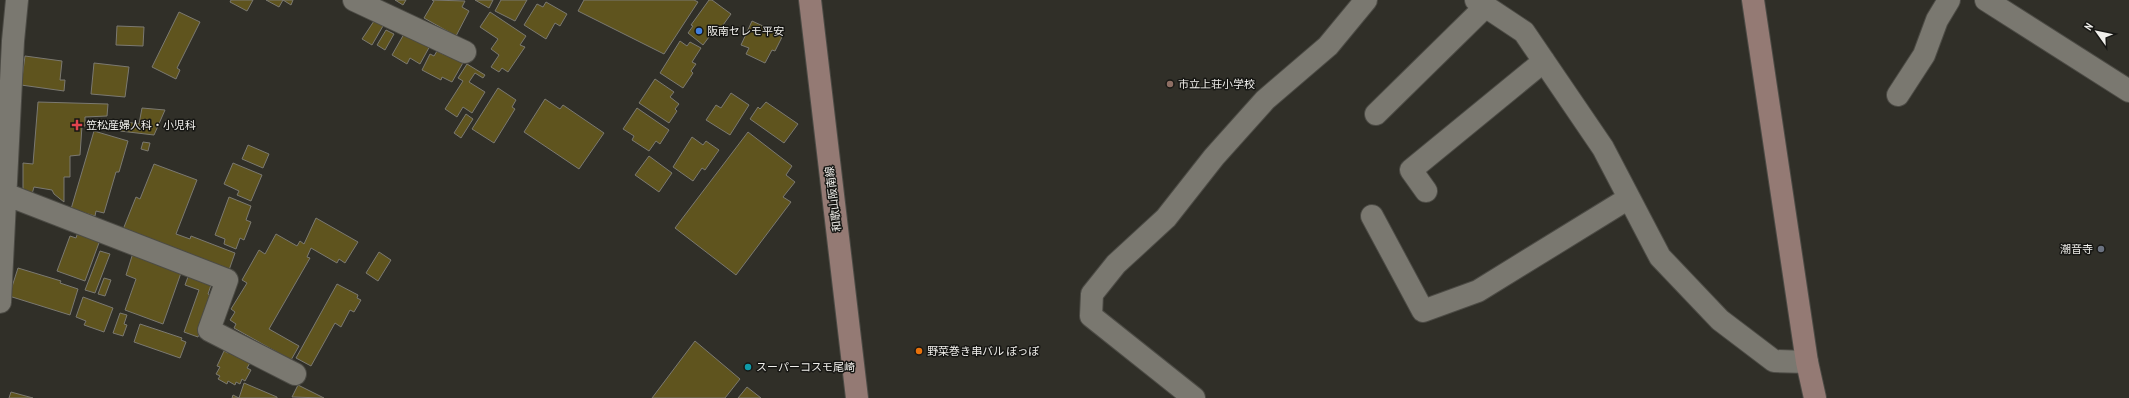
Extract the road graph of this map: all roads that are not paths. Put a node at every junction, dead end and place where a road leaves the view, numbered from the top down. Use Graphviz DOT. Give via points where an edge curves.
graph roads {
  1 [pos="17,0"];
  2 [pos="354,0"];
  3 [pos="810,0"];
  4 [pos="1366,0"];
  5 [pos="1753,0"];
  6 [pos="1949,0"];
  7 [pos="1986,0"];
  8 [pos="1481,3"];
  9 [pos="465,52"];
  10 [pos="1544,61"];
  11 [pos="2129,91"];
  12 [pos="1898,95"];
  13 [pos="1376,114"];
  14 [pos="1426,191"];
  15 [pos="5,194"];
  16 [pos="1629,198"];
  17 [pos="1372,216"];
  18 [pos="0,302"];
  19 [pos="1808,362"];
  20 [pos="294,374"];
  21 [pos="857,398"];
  22 [pos="1194,398"];
  23 [pos="1815,398"];
  1 -- 15 [label="street"];
  2 -- 9 [label="street"];
  3 -- 21 [label="street, 和歌山阪南線"];
  4 -- 22 [label="street" via="1328,46 1265,100 1214,157 1166,218 1116,264 1092,294 1091,316"];
  5 -- 19 [label="street"];
  6 -- 12 [label="street" via="1937,20 1924,55"];
  7 -- 11 [label="street"];
  8 -- 10 [label="street" via="1524,32"];
  8 -- 13 [label="street"];
  10 -- 14 [label="street" via="1411,170"];
  10 -- 16 [label="street" via="1603,148"];
  15 -- 18 [label="street"];
  15 -- 20 [label="street" via="227,280 208,330"];
  16 -- 17 [label="street" via="1478,290 1424,310"];
  16 -- 19 [label="street" via="1660,257 1720,320 1774,362"];
  19 -- 23 [label="street"];
}
